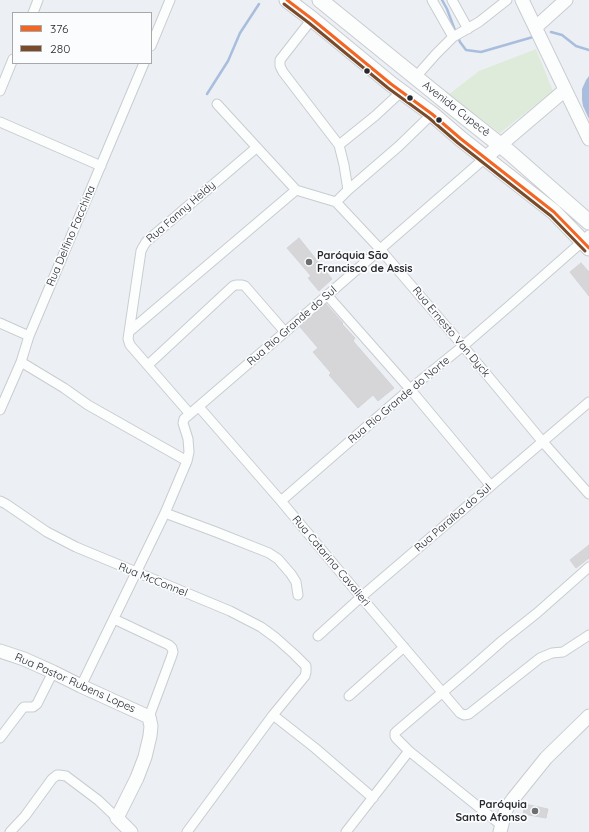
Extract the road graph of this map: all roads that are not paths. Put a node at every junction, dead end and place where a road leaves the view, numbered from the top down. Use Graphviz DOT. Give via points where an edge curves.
graph roads {
  1 [pos="38,0"];
  2 [pos="170,0"];
  3 [pos="288,0"];
  4 [pos="320,0"];
  5 [pos="432,0"];
  6 [pos="452,0"];
  7 [pos="507,0"];
  8 [pos="522,0"];
  9 [pos="566,0"];
  10 [pos="33,12"];
  11 [pos="312,19"];
  12 [pos="536,27"];
  13 [pos="468,29"];
  14 [pos="454,36"];
  15 [pos="152,44"];
  16 [pos="12,61"];
  17 [pos="144,64"];
  18 [pos="416,78"];
  19 [pos="565,90"];
  20 [pos="0,91"];
  21 [pos="402,91"];
  22 [pos="217,104"];
  23 [pos="432,114"];
  24 [pos="0,122"];
  25 [pos="589,139"];
  26 [pos="500,144"];
  27 [pos="339,146"];
  28 [pos="256,148"];
  29 [pos="485,158"];
  30 [pos="101,166"];
  31 [pos="296,190"];
  32 [pos="348,190"];
  33 [pos="336,202"];
  34 [pos="589,222"];
  35 [pos="587,241"];
  36 [pos="380,249"];
  37 [pos="327,295"];
  38 [pos="0,323"];
  39 [pos="130,331"];
  40 [pos="285,332"];
  41 [pos="29,336"];
  42 [pos="463,346"];
  43 [pos="21,362"];
  44 [pos="148,365"];
  45 [pos="410,389"];
  46 [pos="589,402"];
  47 [pos="199,407"];
  48 [pos="0,410"];
  49 [pos="190,414"];
  50 [pos="542,441"];
  51 [pos="187,460"];
  52 [pos="491,486"];
  53 [pos="589,494"];
  54 [pos="0,501"];
  55 [pos="281,501"];
  56 [pos="165,513"];
  57 [pos="589,566"];
  58 [pos="136,573"];
  59 [pos="298,595"];
  60 [pos="361,597"];
  61 [pos="114,619"];
  62 [pos="589,635"];
  63 [pos="318,636"];
  64 [pos="404,647"];
  65 [pos="0,651"];
  66 [pos="53,672"];
  67 [pos="81,686"];
  68 [pos="442,693"];
  69 [pos="348,696"];
  70 [pos="273,715"];
  71 [pos="149,716"];
  72 [pos="589,716"];
  73 [pos="0,738"];
  74 [pos="409,751"];
  75 [pos="373,798"];
  76 [pos="117,818"];
  77 [pos="501,828"];
  78 [pos="10,832"];
  79 [pos="131,832"];
  80 [pos="187,832"];
  81 [pos="346,832"];
  1 -- 10 [label="street"];
  2 -- 15 [label="street"];
  3 -- 11 [label="main road, Avenida Cupecê"];
  4 -- 18 [label="main road, Avenida Cupecê"];
  5 -- 14 [label="street"];
  6 -- 13 [label="street"];
  7 -- 13 [label="street"];
  8 -- 12 [label="street"];
  9 -- 12 [label="street"];
  11 -- 21 [label="main road, Avenida Cupecê"];
  11 -- 27 [label="street" via="280,60 280,66"];
  12 -- 19 [label="street"];
  13 -- 14 [label="street"];
  14 -- 18 [label="street"];
  16 -- 20 [label="street"];
  17 -- 30 [label="street, Rua Delfino Facchina"];
  18 -- 26 [label="main road, Avenida Cupecê"];
  19 -- 25 [label="street"];
  19 -- 26 [label="street, Rua Rio Grande do Sul"];
  21 -- 23 [label="main road, Avenida Cupecê"];
  21 -- 27 [label="street"];
  22 -- 28 [label="street"];
  23 -- 29 [label="main road, Avenida Cupecê"];
  23 -- 32 [label="street"];
  24 -- 30 [label="street"];
  26 -- 29 [label="street, Rua Rio Grande do Sul"];
  26 -- 34 [label="main road, Avenida Cupecê"];
  27 -- 32 [label="street"];
  28 -- 31 [label="street"];
  28 -- 39 [label="street, Rua Fanny Heldy" via="143,247"];
  29 -- 35 [label="main road, Avenida Cupecê"];
  29 -- 36 [label="street, Rua Rio Grande do Sul"];
  30 -- 41 [label="street, Rua Delfino Facchina"];
  31 -- 33 [label="street"];
  31 -- 39 [label="street"];
  32 -- 33 [label="street"];
  33 -- 36 [label="street, Rua Ernesto Van Dyck"];
  35 -- 42 [label="street, Rua Rio Grande do Norte"];
  36 -- 37 [label="street, Rua Rio Grande do Sul"];
  36 -- 42 [label="street, Rua Ernesto Van Dyck"];
  37 -- 40 [label="street, Rua Rio Grande do Sul"];
  37 -- 45 [label="street"];
  38 -- 41 [label="street"];
  39 -- 44 [label="street, Rua Fanny Heldy" via="130,345"];
  40 -- 44 [label="street" via="245,286 236,285"];
  40 -- 47 [label="street, Rua Rio Grande do Sul"];
  41 -- 43 [label="street, Rua Delfino Facchina"];
  42 -- 45 [label="street, Rua Rio Grande do Norte"];
  42 -- 50 [label="street, Rua Ernesto Van Dyck"];
  43 -- 48 [label="street, Rua Delfino Facchina"];
  43 -- 51 [label="street" via="88,405"];
  44 -- 49 [label="street, Rua Fanny Heldy"];
  45 -- 52 [label="street"];
  45 -- 55 [label="street, Rua Rio Grande do Norte"];
  46 -- 50 [label="street, Rua Paraíba do Sul"];
  47 -- 49 [label="street, Rua Rio Grande do Sul"];
  47 -- 55 [label="street, Rua Catarina Cavalieri"];
  49 -- 51 [label="street, Rua Rio Grande do Sul" via="183,423 188,439"];
  50 -- 52 [label="street, Rua Paraíba do Sul"];
  50 -- 53 [label="street, Rua Ernesto Van Dyck"];
  51 -- 56 [label="street"];
  52 -- 60 [label="street, Rua Paraíba do Sul"];
  54 -- 58 [label="street, Rua McConnel" via="52,535"];
  55 -- 60 [label="street, Rua Catarina Cavalieri"];
  56 -- 58 [label="street"];
  56 -- 59 [label="street" via="269,553 291,574 296,582"];
  57 -- 68 [label="street"];
  58 -- 61 [label="street"];
  58 -- 70 [label="street, Rua McConnel" via="230,611 261,627 304,663 305,676"];
  60 -- 63 [label="street, Rua Paraíba do Sul"];
  60 -- 64 [label="street, Rua Catarina Cavalieri"];
  61 -- 67 [label="street"];
  61 -- 71 [label="street" via="169,644 172,648 171,658"];
  62 -- 68 [label="street, Rua Catarina Cavalieri" via="563,652 540,658 469,714 460,714"];
  64 -- 68 [label="street, Rua Catarina Cavalieri"];
  64 -- 69 [label="street"];
  65 -- 66 [label="street, Rua Pastor Rubens Lopes"];
  66 -- 67 [label="street, Rua Pastor Rubens Lopes"];
  66 -- 73 [label="street" via="37,704 22,708"];
  67 -- 71 [label="street, Rua Pastor Rubens Lopes"];
  68 -- 74 [label="street" via="397,731 396,738"];
  70 -- 75 [label="street"];
  70 -- 80 [label="street"];
  71 -- 76 [label="street" via="151,726 145,757"];
  72 -- 77 [label="street" via="546,758 512,798"];
  74 -- 75 [label="street"];
  74 -- 77 [label="street"];
  75 -- 81 [label="street"];
  76 -- 78 [label="street" via="66,776 56,775"];
  76 -- 79 [label="street"];
}
